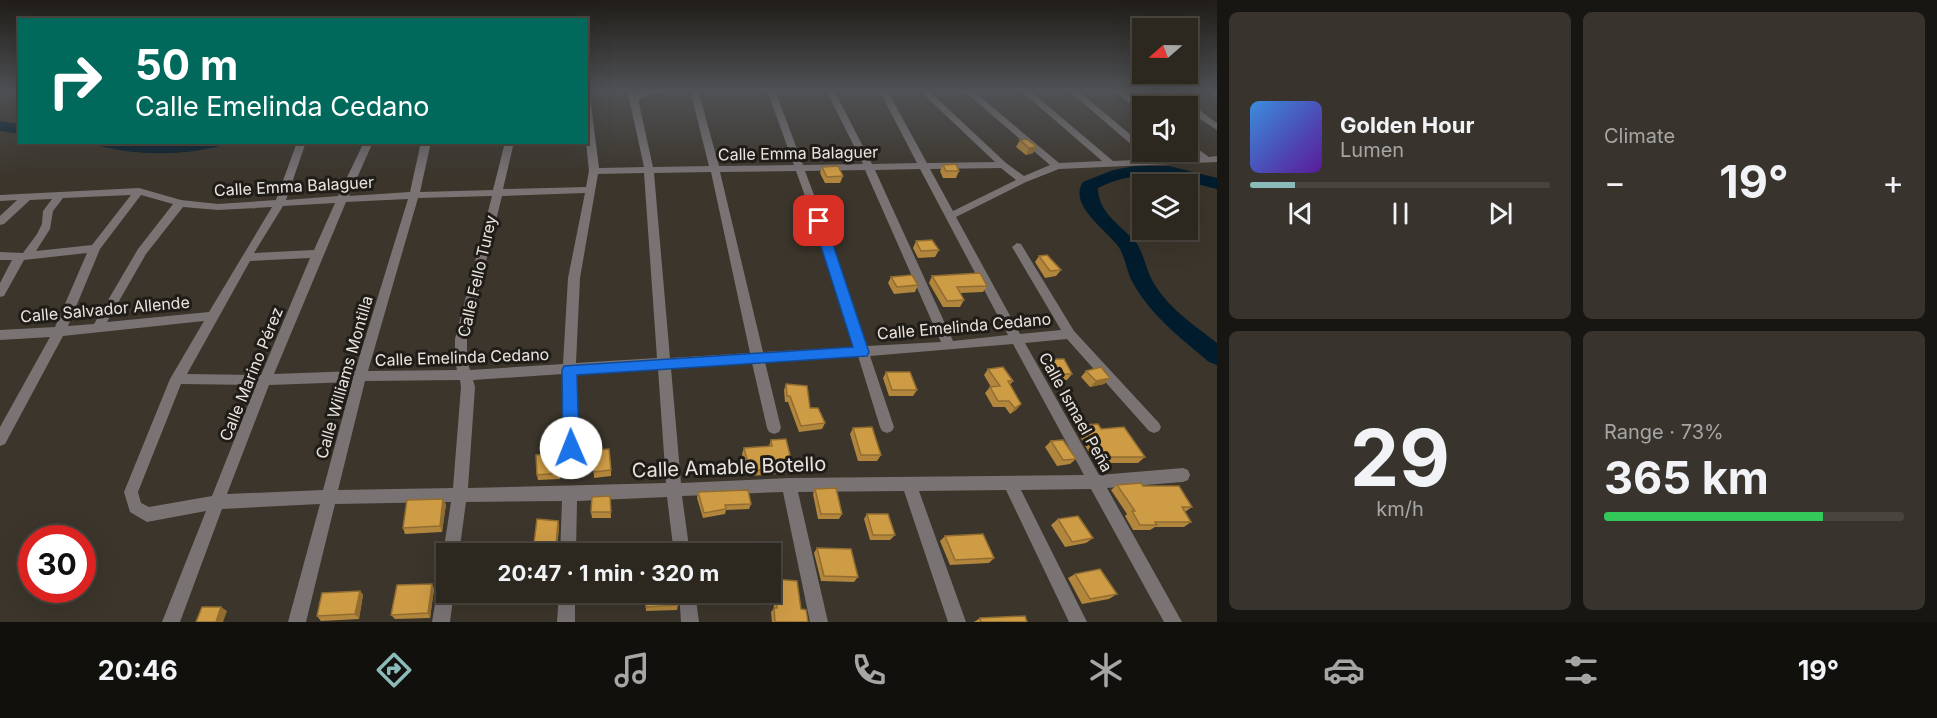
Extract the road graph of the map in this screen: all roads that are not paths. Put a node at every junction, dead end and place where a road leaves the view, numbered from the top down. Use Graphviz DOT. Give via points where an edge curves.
graph roads {
  1 [pos="588,119"];
  2 [pos="636,119"];
  3 [pos="702,119"];
  4 [pos="781,119"];
  5 [pos="845,119"];
  6 [pos="899,119"];
  7 [pos="954,119"];
  8 [pos="1001,119"];
  9 [pos="1058,119"];
  10 [pos="1106,119"];
  11 [pos="1132,141"];
  12 [pos="301,144"];
  13 [pos="368,144"];
  14 [pos="426,144"];
  15 [pos="510,144"];
  16 [pos="1198,153"];
  17 [pos="1198,159"];
  18 [pos="1206,159"];
  19 [pos="1217,159"];
  20 [pos="1134,162"];
  21 [pos="1110,163"];
  22 [pos="1003,165"];
  23 [pos="925,166"];
  24 [pos="1056,166"];
  25 [pos="798,167"];
  26 [pos="869,167"];
  27 [pos="717,169"];
  28 [pos="649,170"];
  29 [pos="594,171"];
  30 [pos="1023,180"];
  31 [pos="591,190"];
  32 [pos="139,191"];
  33 [pos="61,194"];
  34 [pos="497,194"];
  35 [pos="414,195"];
  36 [pos="28,196"];
  37 [pos="0,198"];
  38 [pos="341,199"];
  39 [pos="180,202"];
  40 [pos="280,203"];
  41 [pos="952,216"];
  42 [pos="0,222"];
  43 [pos="1017,247"];
  44 [pos="95,248"];
  45 [pos="319,254"];
  46 [pos="0,256"];
  47 [pos="24,256"];
  48 [pos="247,257"];
  49 [pos="0,293"];
  50 [pos="212,316"];
  51 [pos="98,327"];
  52 [pos="59,332"];
  53 [pos="1070,334"];
  54 [pos="0,335"];
  55 [pos="1016,339"];
  56 [pos="949,346"];
  57 [pos="861,352"];
  58 [pos="757,358"];
  59 [pos="664,364"];
  60 [pos="569,370"];
  61 [pos="466,375"];
  62 [pos="360,376"];
  63 [pos="177,379"];
  64 [pos="266,380"];
  65 [pos="887,426"];
  66 [pos="1154,427"];
  67 [pos="774,428"];
  68 [pos="0,440"];
  69 [pos="571,448"];
  70 [pos="1183,475"];
  71 [pos="1010,482"];
  72 [pos="1096,482"];
  73 [pos="789,485"];
  74 [pos="910,485"];
  75 [pos="675,489"];
  76 [pos="570,494"];
  77 [pos="460,495"];
  78 [pos="328,497"];
  79 [pos="216,502"];
  80 [pos="453,543"];
  81 [pos="568,543"];
  82 [pos="681,543"];
  83 [pos="444,603"];
  84 [pos="567,603"];
  85 [pos="688,603"];
  86 [pos="171,622"];
  87 [pos="297,622"];
  88 [pos="441,622"];
  89 [pos="566,622"];
  90 [pos="690,622"];
  91 [pos="819,622"];
  92 [pos="957,622"];
  93 [pos="1078,622"];
  94 [pos="1173,622"];
  1 -- 29 [label="street"];
  2 -- 28 [label="street"];
  3 -- 27 [label="street"];
  4 -- 25 [label="street"];
  5 -- 26 [label="street"];
  6 -- 23 [label="street, Calle Ismael Peña"];
  7 -- 22 [label="street"];
  8 -- 24 [label="street"];
  9 -- 21 [label="street"];
  10 -- 11 [label="street"];
  12 -- 40 [label="street"];
  13 -- 38 [label="street, Calle Marino Pérez"];
  14 -- 35 [label="street, Calle Williams Montilla"];
  15 -- 34 [label="street, Calle Fello Turey"];
  16 -- 18 [label="street"];
  17 -- 18 [label="street"];
  18 -- 19 [label="street"];
  20 -- 21 [label="street"];
  21 -- 24 [label="street"];
  22 -- 23 [label="street, Calle Emma Balaguer"];
  22 -- 30 [label="street"];
  23 -- 26 [label="street, Calle Emma Balaguer"];
  23 -- 41 [label="street, Calle Ismael Peña"];
  24 -- 30 [label="street"];
  25 -- 26 [label="street, Calle Emma Balaguer"];
  25 -- 27 [label="street, Calle Emma Balaguer"];
  25 -- 57 [label="street"];
  26 -- 56 [label="street"];
  27 -- 28 [label="street, Calle Emma Balaguer"];
  27 -- 58 [label="street"];
  28 -- 29 [label="street, Calle Emma Balaguer"];
  28 -- 59 [label="street"];
  29 -- 31 [label="street"];
  30 -- 41 [label="street"];
  31 -- 34 [label="street, Calle Emma Balaguer"];
  31 -- 60 [label="street" via="574,278"];
  32 -- 33 [label="street, Calle Emma Balaguer"];
  32 -- 39 [label="street, Calle Emma Balaguer"];
  32 -- 44 [label="street"];
  33 -- 36 [label="street, Calle Emma Balaguer"];
  33 -- 47 [label="street" via="48,211 45,232"];
  34 -- 35 [label="street, Calle Emma Balaguer"];
  34 -- 61 [label="street, Calle Fello Turey" via="461,339 461,361"];
  35 -- 38 [label="street, Calle Emma Balaguer"];
  35 -- 62 [label="street, Calle Williams Montilla"];
  36 -- 37 [label="street, Calle Emma Balaguer"];
  36 -- 42 [label="street"];
  38 -- 40 [label="street, Calle Emma Balaguer"];
  38 -- 45 [label="street, Calle Marino Pérez"];
  39 -- 40 [label="street, Calle Emma Balaguer" via="218,207"];
  39 -- 51 [label="street" via="142,252"];
  40 -- 48 [label="street"];
  41 -- 55 [label="street, Calle Ismael Peña"];
  43 -- 53 [label="street"];
  44 -- 47 [label="street"];
  44 -- 52 [label="street"];
  45 -- 48 [label="street"];
  45 -- 64 [label="street, Calle Marino Pérez"];
  46 -- 47 [label="street"];
  47 -- 49 [label="street"];
  48 -- 50 [label="street"];
  50 -- 51 [label="street, Calle Salvador Allende"];
  50 -- 63 [label="street"];
  51 -- 52 [label="street, Calle Salvador Allende"];
  52 -- 54 [label="street, Calle Salvador Allende"];
  52 -- 68 [label="street"];
  53 -- 55 [label="street, Calle Emelinda Cedano"];
  53 -- 66 [label="street"];
  55 -- 56 [label="street, Calle Emelinda Cedano"];
  55 -- 72 [label="street, Calle Ismael Peña"];
  56 -- 57 [label="street, Calle Emelinda Cedano"];
  57 -- 58 [label="street, Calle Emelinda Cedano"];
  57 -- 65 [label="street"];
  58 -- 59 [label="street, Calle Emelinda Cedano"];
  58 -- 67 [label="street"];
  59 -- 60 [label="street, Calle Emelinda Cedano"];
  59 -- 75 [label="street"];
  60 -- 61 [label="street, Calle Emelinda Cedano"];
  60 -- 69 [label="street"];
  61 -- 62 [label="street, Calle Emelinda Cedano"];
  61 -- 77 [label="street, Calle Fello Turey"];
  62 -- 64 [label="street, Calle Emelinda Cedano"];
  62 -- 78 [label="street, Calle Williams Montilla"];
  63 -- 64 [label="street, Calle Emelinda Cedano"];
  63 -- 79 [label="street, Calle Amable Botello" via="131,492 135,507 147,515"];
  64 -- 79 [label="street, Calle Marino Pérez"];
  70 -- 72 [label="street, Calle Amable Botello"];
  71 -- 72 [label="street, Calle Amable Botello"];
  71 -- 74 [label="street, Calle Amable Botello"];
  71 -- 93 [label="street"];
  72 -- 94 [label="street, Calle Ismael Peña"];
  73 -- 74 [label="street, Calle Amable Botello"];
  73 -- 75 [label="street, Calle Amable Botello"];
  73 -- 91 [label="street"];
  74 -- 92 [label="street"];
  75 -- 76 [label="street, Calle Amable Botello"];
  75 -- 82 [label="street"];
  76 -- 77 [label="street, Calle Amable Botello"];
  76 -- 81 [label="street"];
  77 -- 78 [label="street, Calle Amable Botello"];
  77 -- 80 [label="street, Calle Fello Turey"];
  78 -- 79 [label="street, Calle Amable Botello"];
  78 -- 87 [label="street, Calle Williams Montilla"];
  79 -- 86 [label="street, Calle Marino Pérez"];
  83 -- 88 [label="street"];
  84 -- 89 [label="street"];
  85 -- 90 [label="street"];
}
